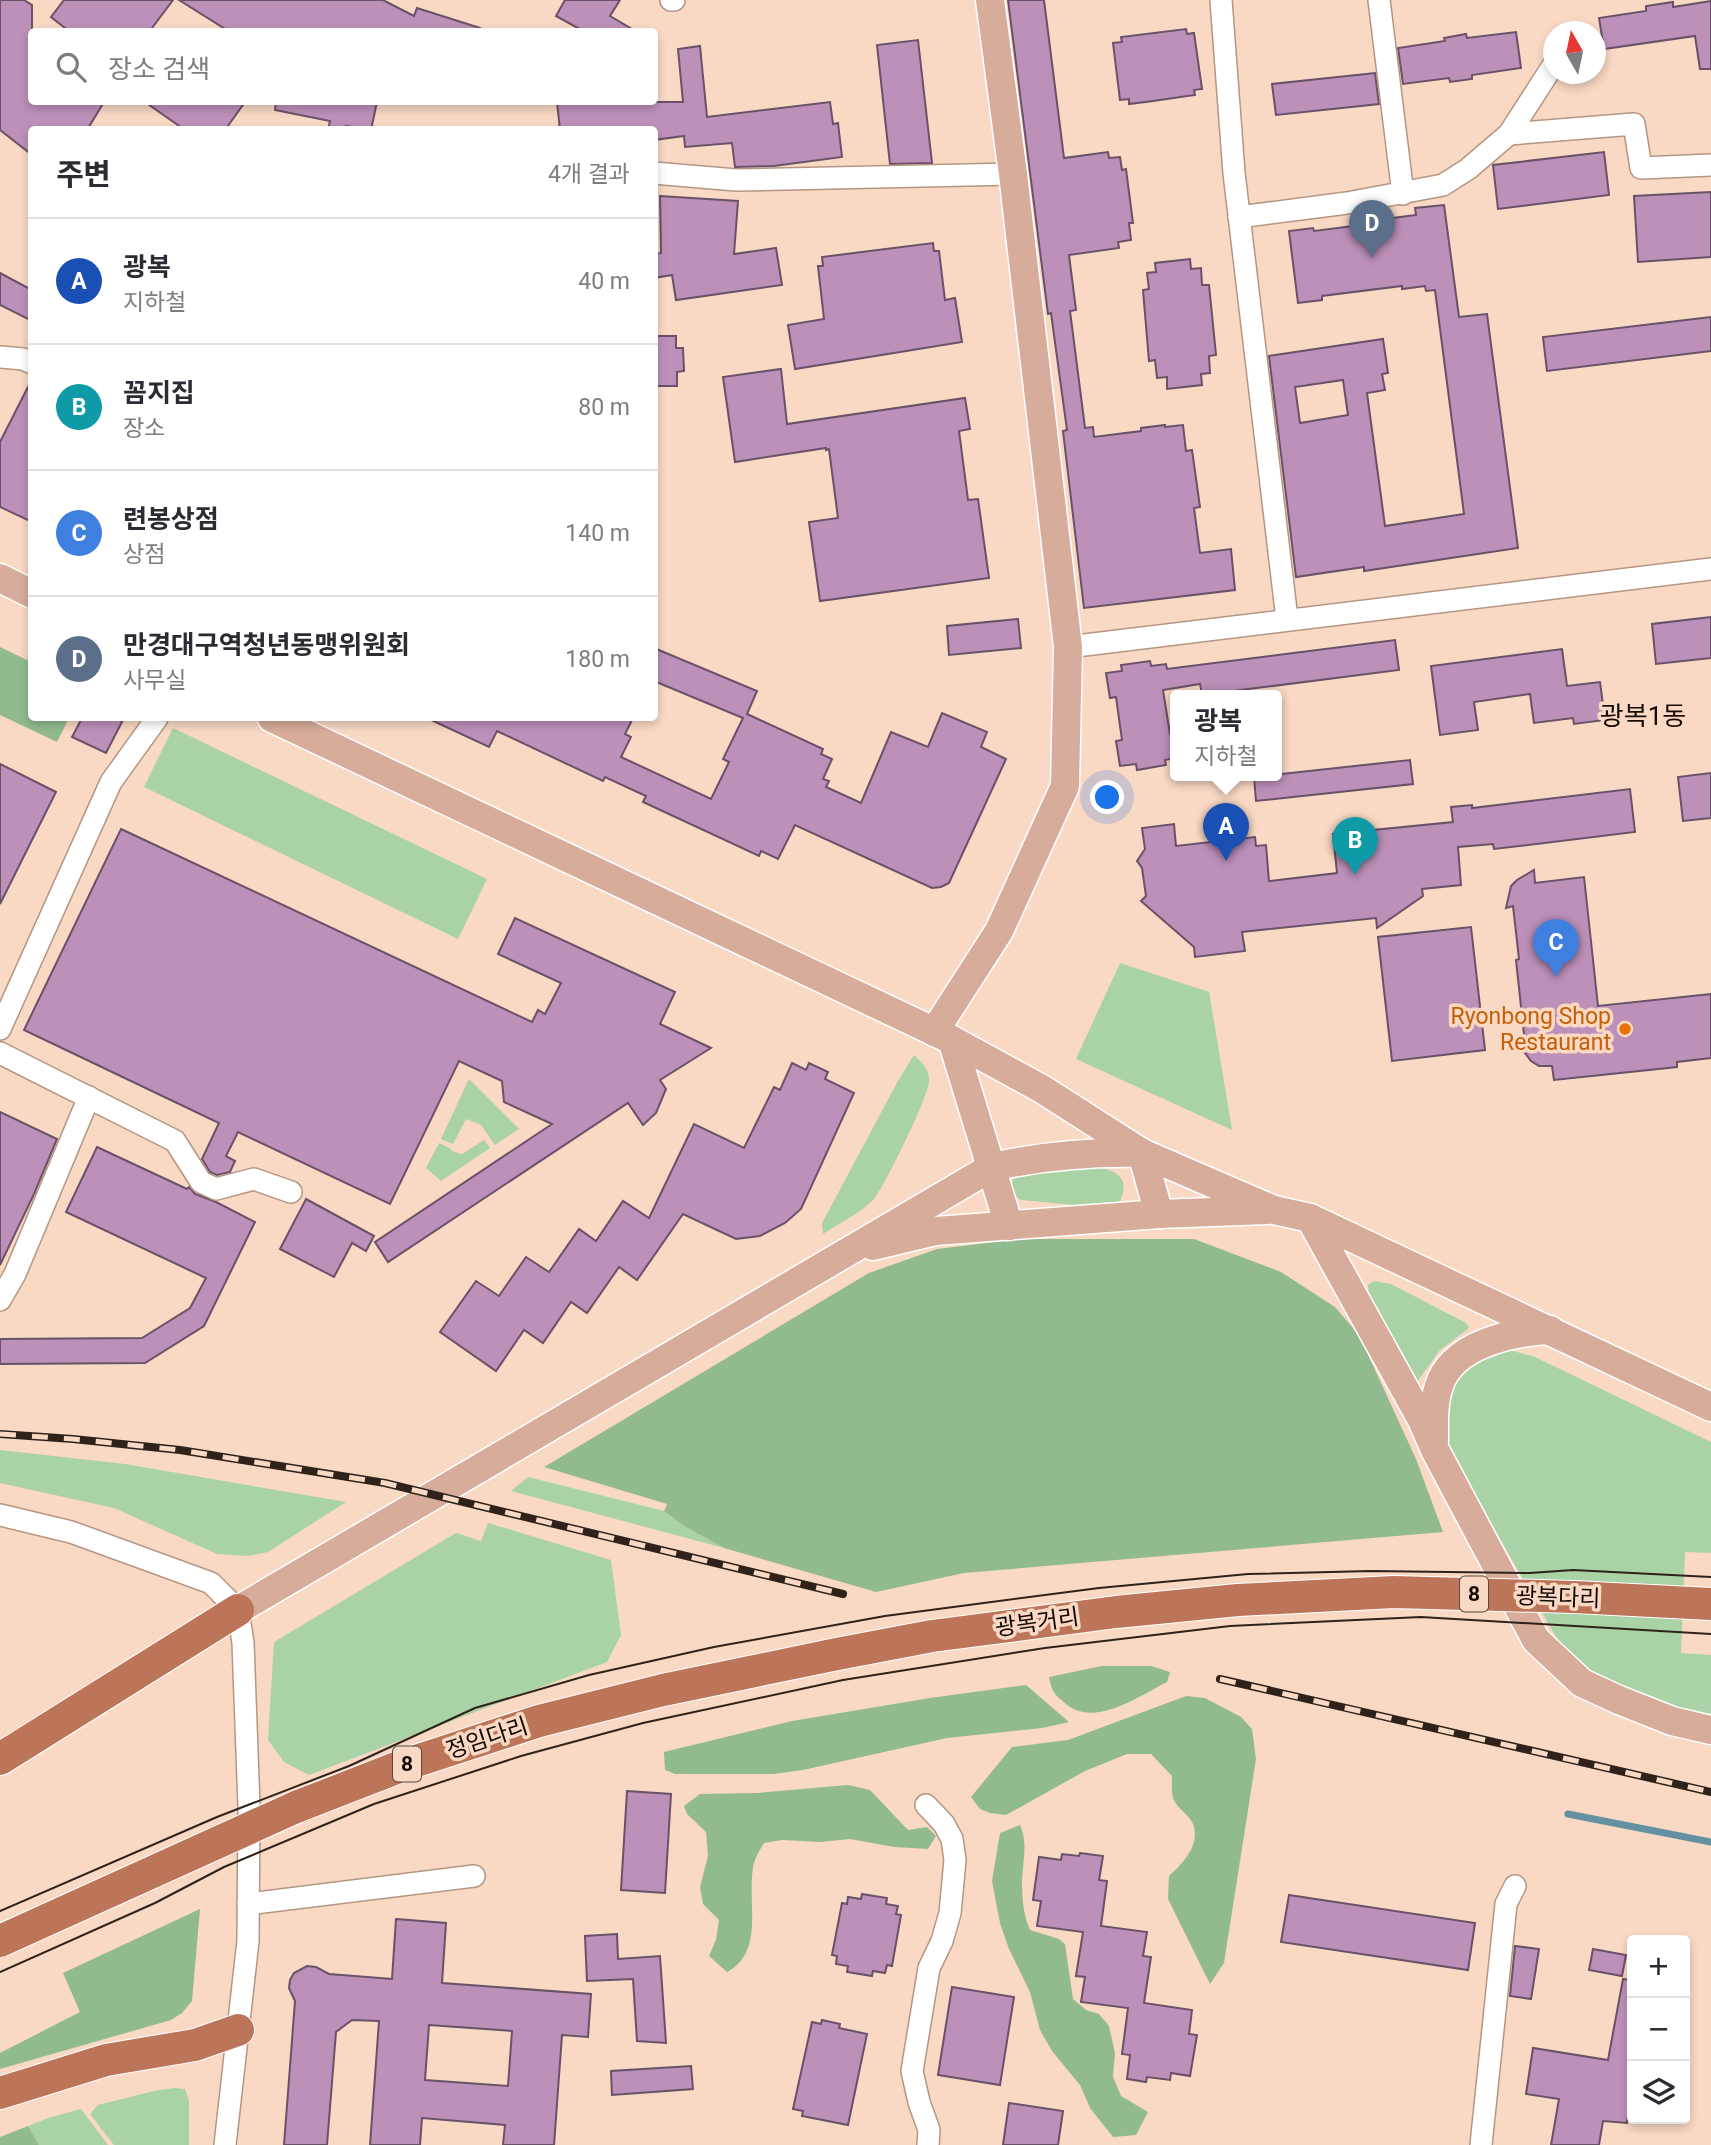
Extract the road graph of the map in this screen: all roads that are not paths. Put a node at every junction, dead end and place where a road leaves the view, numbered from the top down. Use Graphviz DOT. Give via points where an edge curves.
graph roads {
  1 [pos="990,0"];
  2 [pos="1221,0"];
  3 [pos="1379,0"];
  4 [pos="1543,78"];
  5 [pos="1509,134"];
  6 [pos="1711,165"];
  7 [pos="658,173"];
  8 [pos="1013,174"];
  9 [pos="1403,194"];
  10 [pos="1239,216"];
  11 [pos="0,357"];
  12 [pos="28,361"];
  13 [pos="1711,569"];
  14 [pos="0,578"];
  15 [pos="28,592"];
  16 [pos="1287,619"];
  17 [pos="1068,646"];
  18 [pos="155,721"];
  19 [pos="284,721"];
  20 [pos="0,1030"];
  21 [pos="943,1036"];
  22 [pos="0,1053"];
  23 [pos="89,1097"];
  24 [pos="1142,1153"];
  25 [pos="992,1167"];
  26 [pos="291,1192"];
  27 [pos="1274,1210"];
  28 [pos="1159,1214"];
  29 [pos="1310,1218"];
  30 [pos="1009,1226"];
  31 [pos="846,1252"];
  32 [pos="0,1300"];
  33 [pos="1550,1330"];
  34 [pos="1711,1407"];
  35 [pos="1435,1450"];
  36 [pos="0,1515"];
  37 [pos="1238,1600"];
  38 [pos="1711,1604"];
  39 [pos="238,1610"];
  40 [pos="837,1654"];
  41 [pos="1711,1730"];
  42 [pos="0,1759"];
  43 [pos="926,1805"];
  44 [pos="474,1876"];
  45 [pos="1516,1886"];
  46 [pos="248,1903"];
  47 [pos="0,1941"];
  48 [pos="238,2030"];
  49 [pos="0,2093"];
  50 [pos="225,2145"];
  51 [pos="928,2145"];
  52 [pos="1481,2145"];
  1 -- 8 [label="main road"];
  2 -- 10 [label="street"];
  3 -- 9 [label="street"];
  4 -- 5 [label="street"];
  5 -- 6 [label="street" via="1634,124 1641,168"];
  5 -- 9 [label="street" via="1443,185"];
  7 -- 8 [label="street" via="736,180"];
  8 -- 17 [label="main road"];
  9 -- 10 [label="street"];
  10 -- 16 [label="street"];
  11 -- 12 [label="street"];
  13 -- 16 [label="street"];
  14 -- 15 [label="main road"];
  16 -- 17 [label="street"];
  17 -- 21 [label="main road" via="1065,786 999,931"];
  18 -- 20 [label="street" via="111,782"];
  19 -- 21 [label="main road"];
  21 -- 24 [label="main road" via="1042,1089"];
  21 -- 25 [label="main road"];
  22 -- 23 [label="street"];
  23 -- 26 [label="street" via="175,1141 201,1182 216,1189 254,1179"];
  23 -- 32 [label="street"];
  24 -- 25 [label="main road" via="1065,1154"];
  24 -- 27 [label="main road"];
  24 -- 28 [label="main road"];
  25 -- 30 [label="main road"];
  25 -- 31 [label="main road"];
  27 -- 28 [label="main road"];
  27 -- 29 [label="main road"];
  28 -- 30 [label="main road"];
  29 -- 33 [label="main road"];
  29 -- 35 [label="main road"];
  30 -- 31 [label="main road" via="936,1231"];
  31 -- 39 [label="main road"];
  33 -- 34 [label="main road"];
  33 -- 35 [label="main road" via="1527,1331 1474,1346 1450,1366 1439,1384 1434,1410"];
  35 -- 41 [label="main road" via="1536,1640 1583,1683 1672,1721"];
  36 -- 39 [label="street" via="71,1532 211,1583"];
  37 -- 38 [label="highway, 광복다리 / 8, bridge" via="1394,1592"];
  37 -- 40 [label="highway, 광복거리 / 8, bridge" via="932,1636"];
  39 -- 42 [label="highway"];
  39 -- 46 [label="street" via="249,1806"];
  40 -- 47 [label="highway, 정임다리 / 8, bridge" via="539,1721 404,1765 285,1812"];
  43 -- 51 [label="street" via="952,1839 955,1860 950,1913 929,1968 912,2071 929,2130"];
  44 -- 46 [label="street"];
  45 -- 52 [label="street" via="1506,1904"];
  46 -- 48 [label="street"];
  48 -- 49 [label="highway" via="195,2045 107,2060"];
  48 -- 50 [label="street"];
}
